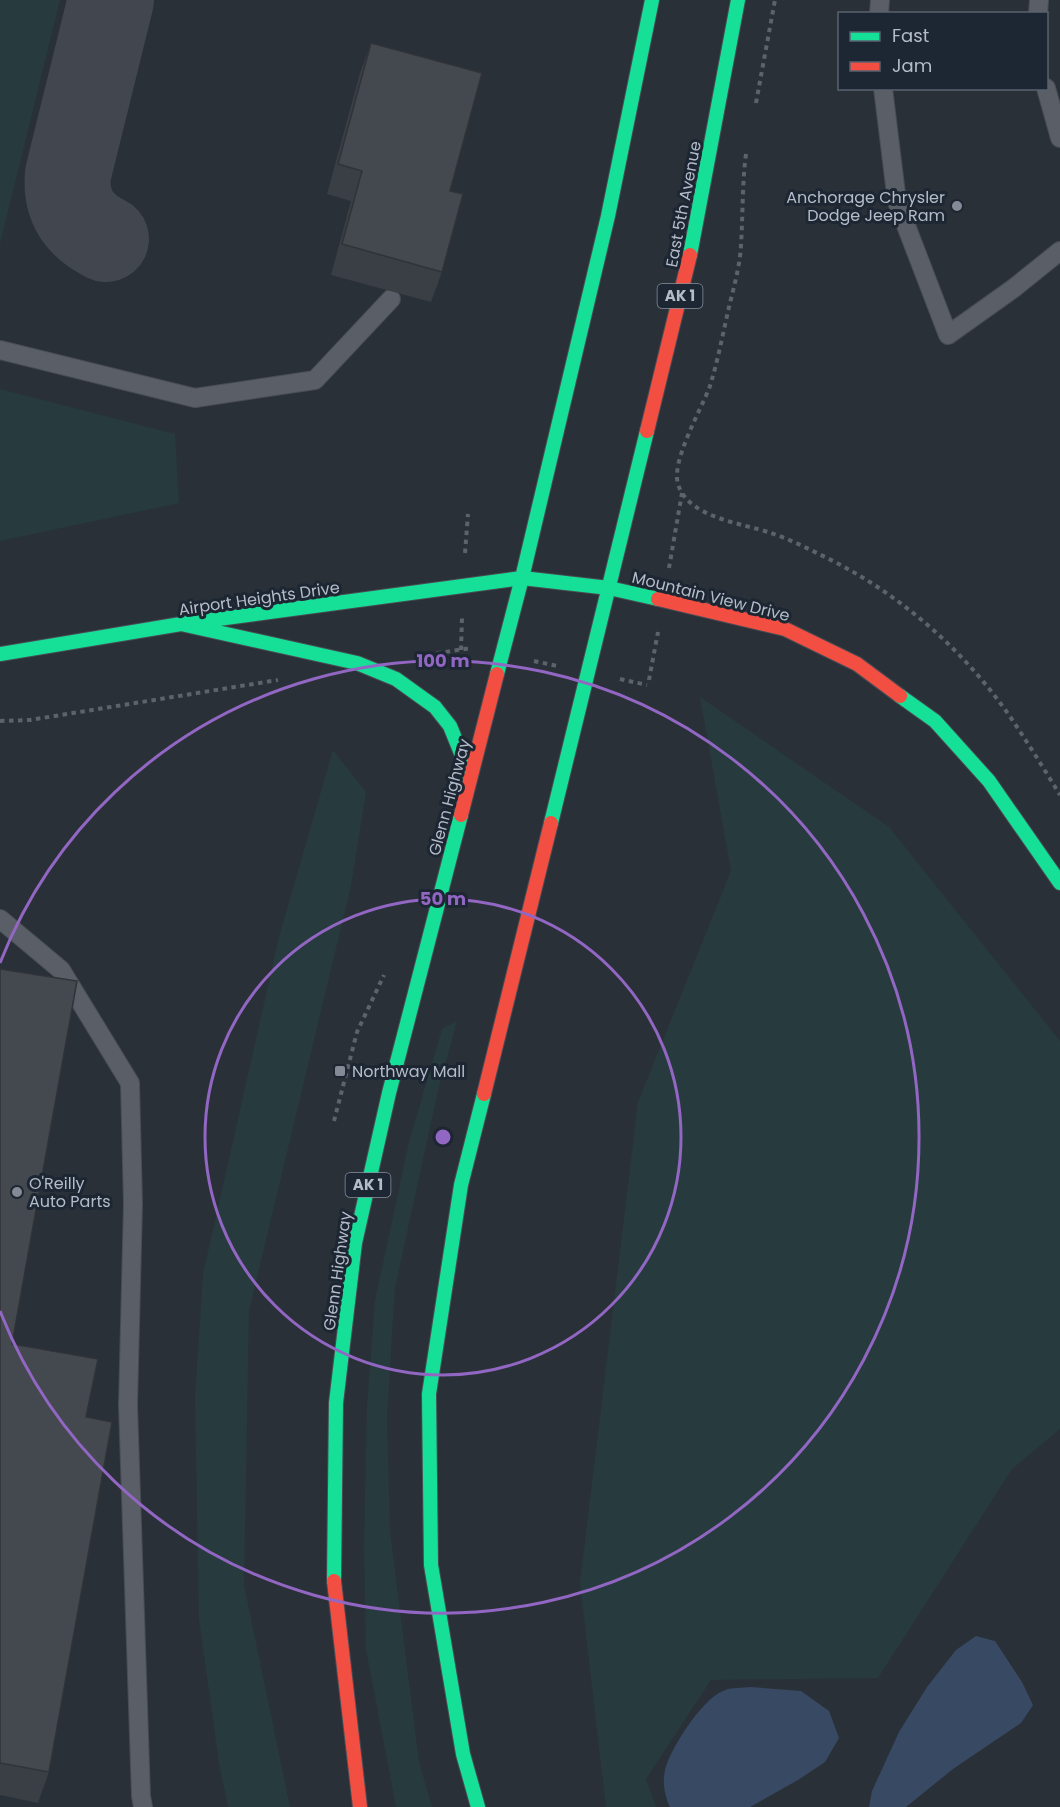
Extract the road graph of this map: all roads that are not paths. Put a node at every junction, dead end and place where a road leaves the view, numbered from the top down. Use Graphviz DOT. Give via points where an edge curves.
graph roads {
  1 [pos="652,0"];
  2 [pos="738,0"];
  3 [pos="884,90"];
  4 [pos="1048,90"];
  5 [pos="1060,138"];
  6 [pos="1060,251"];
  7 [pos="391,300"];
  8 [pos="0,350"];
  9 [pos="522,578"];
  10 [pos="609,588"];
  11 [pos="181,624"];
  12 [pos="0,654"];
  13 [pos="463,807"];
  14 [pos="1060,883"];
  15 [pos="0,920"];
  16 [pos="143,1807"];
  17 [pos="360,1807"];
  18 [pos="478,1807"];
  1 -- 9 [label="main road, AK 1" via="608,216"];
  2 -- 10 [label="main road, East 5th Avenue / AK 1" via="696,232"];
  3 -- 6 [label="lane" via="897,202 948,336"];
  4 -- 5 [label="lane"];
  7 -- 8 [label="lane" via="315,380 195,398"];
  9 -- 10 [label="main road, Airport Heights Drive"];
  9 -- 11 [label="main road, Airport Heights Drive"];
  9 -- 13 [label="main road, Glenn Highway / AK 1"];
  10 -- 14 [label="main road, Mountain View Drive" via="785,629 857,664 935,721 989,781"];
  10 -- 18 [label="main road, AK 1" via="460,1185 429,1394 431,1565 463,1754"];
  11 -- 12 [label="main road, Airport Heights Drive"];
  11 -- 13 [label="main road" via="357,663 396,679 435,707 450,726 463,758"];
  13 -- 17 [label="main road, Glenn Highway / AK 1" via="388,1093 356,1243 336,1403 334,1584"];
  15 -- 16 [label="lane" via="61,970 130,1083 134,1204 128,1405"];
}
